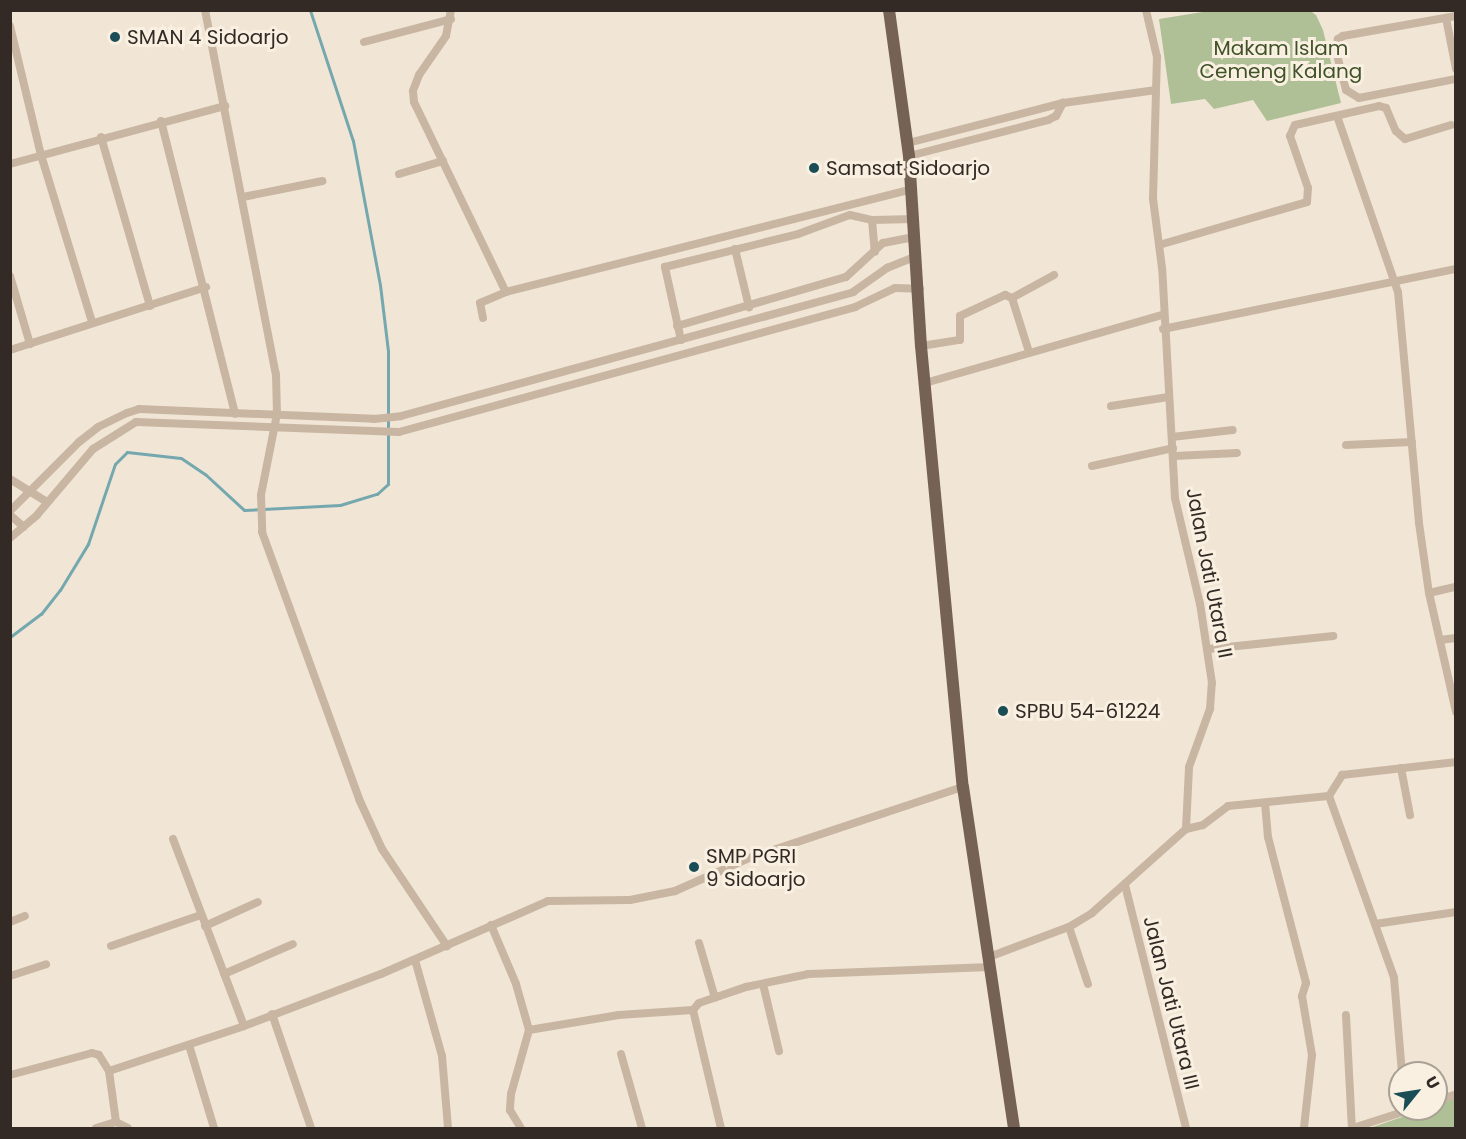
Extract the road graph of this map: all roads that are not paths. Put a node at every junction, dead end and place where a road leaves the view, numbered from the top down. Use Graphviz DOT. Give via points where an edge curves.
graph roads {
  1 [pos="205,10"];
  2 [pos="889,10"];
  3 [pos="1146,10"];
  4 [pos="451,15"];
  5 [pos="1451,17"];
  6 [pos="10,26"];
  7 [pos="364,42"];
  8 [pos="1455,69"];
  9 [pos="1455,79"];
  10 [pos="1156,90"];
  11 [pos="1063,103"];
  12 [pos="225,106"];
  13 [pos="1337,116"];
  14 [pos="161,121"];
  15 [pos="1451,125"];
  16 [pos="101,137"];
  17 [pos="908,149"];
  18 [pos="41,154"];
  19 [pos="443,160"];
  20 [pos="10,164"];
  21 [pos="399,174"];
  22 [pos="322,182"];
  23 [pos="912,189"];
  24 [pos="243,197"];
  25 [pos="915,219"];
  26 [pos="872,220"];
  27 [pos="915,237"];
  28 [pos="1159,245"];
  29 [pos="735,249"];
  30 [pos="875,252"];
  31 [pos="917,256"];
  32 [pos="1455,269"];
  33 [pos="1054,274"];
  34 [pos="10,276"];
  35 [pos="1396,283"];
  36 [pos="206,287"];
  37 [pos="920,289"];
  38 [pos="506,292"];
  39 [pos="1012,298"];
  40 [pos="150,306"];
  41 [pos="749,307"];
  42 [pos="1162,315"];
  43 [pos="483,318"];
  44 [pos="92,322"];
  45 [pos="677,326"];
  46 [pos="1163,329"];
  47 [pos="685,339"];
  48 [pos="30,344"];
  49 [pos="921,346"];
  50 [pos="10,350"];
  51 [pos="693,352"];
  52 [pos="1029,352"];
  53 [pos="613,361"];
  54 [pos="616,374"];
  55 [pos="925,383"];
  56 [pos="1168,397"];
  57 [pos="441,405"];
  58 [pos="1111,406"];
  59 [pos="191,411"];
  60 [pos="220,414"];
  61 [pos="235,414"];
  62 [pos="277,414"];
  63 [pos="445,420"];
  64 [pos="190,423"];
  65 [pos="220,425"];
  66 [pos="274,428"];
  67 [pos="1233,430"];
  68 [pos="1172,437"];
  69 [pos="1412,442"];
  70 [pos="1346,445"];
  71 [pos="1174,452"];
  72 [pos="1237,453"];
  73 [pos="1092,466"];
  74 [pos="10,479"];
  75 [pos="30,491"];
  76 [pos="47,502"];
  77 [pos="10,513"];
  78 [pos="24,527"];
  79 [pos="10,538"];
  80 [pos="1455,587"];
  81 [pos="1429,593"];
  82 [pos="1334,636"];
  83 [pos="1455,638"];
  84 [pos="1440,640"];
  85 [pos="1208,649"];
  86 [pos="1455,712"];
  87 [pos="1455,762"];
  88 [pos="1401,768"];
  89 [pos="963,787"];
  90 [pos="1329,796"];
  91 [pos="1265,803"];
  92 [pos="1410,815"];
  93 [pos="1186,829"];
  94 [pos="173,839"];
  95 [pos="1125,885"];
  96 [pos="258,902"];
  97 [pos="1455,912"];
  98 [pos="201,915"];
  99 [pos="25,916"];
  100 [pos="10,922"];
  101 [pos="1375,924"];
  102 [pos="492,925"];
  103 [pos="206,926"];
  104 [pos="1069,927"];
  105 [pos="699,943"];
  106 [pos="293,944"];
  107 [pos="111,946"];
  108 [pos="447,946"];
  109 [pos="415,960"];
  110 [pos="989,962"];
  111 [pos="46,964"];
  112 [pos="224,974"];
  113 [pos="10,976"];
  114 [pos="763,984"];
  115 [pos="1088,984"];
  116 [pos="715,998"];
  117 [pos="693,1010"];
  118 [pos="272,1014"];
  119 [pos="1346,1015"];
  120 [pos="244,1026"];
  121 [pos="529,1030"];
  122 [pos="189,1045"];
  123 [pos="778,1051"];
  124 [pos="621,1054"];
  125 [pos="1401,1061"];
  126 [pos="109,1071"];
  127 [pos="10,1075"];
  128 [pos="1388,1116"];
  129 [pos="116,1122"];
  130 [pos="96,1128"];
  131 [pos="128,1128"];
  132 [pos="214,1128"];
  133 [pos="311,1128"];
  134 [pos="448,1128"];
  135 [pos="521,1128"];
  136 [pos="640,1128"];
  137 [pos="721,1128"];
  138 [pos="1014,1128"];
  139 [pos="1186,1128"];
  140 [pos="1304,1128"];
  141 [pos="1353,1128"];
  1 -- 12 [label="street"];
  2 -- 17 [label="main road"];
  3 -- 10 [label="street, Jalan Jati Utara II" via="1157,57"];
  4 -- 7 [label="street"];
  4 -- 19 [label="street" via="446,36 413,91 416,111"];
  5 -- 8 [label="street"];
  5 -- 9 [label="street" via="1343,36 1338,39 1336,51 1346,90 1359,98"];
  6 -- 18 [label="street"];
  10 -- 11 [label="street"];
  10 -- 28 [label="street, Jalan Jati Utara II" via="1153,199"];
  11 -- 17 [label="street"];
  11 -- 17 [label="street" via="1056,116 1048,120"];
  12 -- 14 [label="street"];
  12 -- 24 [label="street"];
  13 -- 15 [label="street" via="1383,106 1400,137 1405,139"];
  13 -- 28 [label="street" via="1292,127 1290,136 1309,198 1303,205"];
  13 -- 35 [label="street"];
  14 -- 16 [label="street"];
  14 -- 36 [label="street"];
  16 -- 18 [label="street"];
  16 -- 40 [label="street"];
  17 -- 23 [label="main road"];
  18 -- 20 [label="street"];
  18 -- 44 [label="street"];
  19 -- 21 [label="street"];
  19 -- 38 [label="street"];
  22 -- 24 [label="street"];
  23 -- 25 [label="main road"];
  23 -- 38 [label="street"];
  24 -- 62 [label="street" via="274,360"];
  25 -- 26 [label="street"];
  25 -- 27 [label="main road"];
  26 -- 29 [label="street" via="843,217 798,234"];
  26 -- 30 [label="street"];
  27 -- 30 [label="street" via="885,241"];
  27 -- 31 [label="main road"];
  28 -- 42 [label="street, Jalan Jati Utara II"];
  29 -- 41 [label="street"];
  29 -- 45 [label="street" via="663,270"];
  30 -- 41 [label="street" via="846,278"];
  31 -- 37 [label="main road"];
  31 -- 47 [label="street" via="887,268 852,292"];
  32 -- 35 [label="street"];
  33 -- 39 [label="street"];
  34 -- 48 [label="street"];
  35 -- 46 [label="street"];
  35 -- 69 [label="street"];
  36 -- 40 [label="street"];
  36 -- 61 [label="street"];
  37 -- 49 [label="main road"];
  37 -- 51 [label="street" via="895,288 855,307"];
  38 -- 43 [label="street" via="480,303"];
  39 -- 49 [label="street" via="1005,295 963,313 959,319 960,340"];
  39 -- 52 [label="street"];
  40 -- 44 [label="street"];
  41 -- 45 [label="street"];
  42 -- 46 [label="street, Jalan Jati Utara II"];
  42 -- 52 [label="street"];
  44 -- 48 [label="street"];
  45 -- 47 [label="street"];
  46 -- 56 [label="street, Jalan Jati Utara II"];
  47 -- 51 [label="street"];
  47 -- 53 [label="street"];
  48 -- 50 [label="street"];
  49 -- 55 [label="main road"];
  51 -- 54 [label="street"];
  52 -- 55 [label="street"];
  53 -- 54 [label="street"];
  53 -- 57 [label="street"];
  54 -- 63 [label="street"];
  55 -- 89 [label="main road"];
  56 -- 58 [label="street"];
  56 -- 68 [label="street, Jalan Jati Utara II"];
  57 -- 62 [label="street" via="401,416 374,418"];
  57 -- 63 [label="street"];
  59 -- 60 [label="street"];
  59 -- 64 [label="street"];
  59 -- 75 [label="street" via="139,409 114,418 79,442"];
  60 -- 61 [label="street"];
  60 -- 65 [label="street"];
  61 -- 62 [label="street"];
  62 -- 66 [label="street"];
  63 -- 66 [label="street" via="377,434"];
  64 -- 65 [label="street"];
  64 -- 76 [label="street" via="155,420 121,428 93,449"];
  65 -- 66 [label="street"];
  66 -- 108 [label="street" via="261,495 260,524 359,800 382,849"];
  67 -- 68 [label="street"];
  68 -- 71 [label="street, Jalan Jati Utara II"];
  69 -- 70 [label="street"];
  69 -- 81 [label="street"];
  71 -- 72 [label="street"];
  71 -- 73 [label="street"];
  71 -- 85 [label="street, Jalan Jati Utara II" via="1175,498"];
  74 -- 75 [label="street"];
  75 -- 76 [label="street"];
  75 -- 77 [label="street"];
  76 -- 78 [label="street"];
  77 -- 78 [label="street"];
  78 -- 79 [label="street"];
  80 -- 81 [label="street"];
  81 -- 84 [label="street"];
  82 -- 85 [label="street"];
  83 -- 84 [label="street"];
  84 -- 86 [label="street"];
  85 -- 93 [label="street, Jalan Jati Utara II" via="1210,709 1189,767"];
  87 -- 88 [label="street"];
  88 -- 90 [label="street" via="1342,775"];
  88 -- 92 [label="street"];
  89 -- 102 [label="street" via="749,858 675,891 630,900 548,901"];
  89 -- 110 [label="main road"];
  90 -- 91 [label="street"];
  90 -- 101 [label="street"];
  91 -- 93 [label="street" via="1228,806 1197,828"];
  91 -- 140 [label="street" via="1268,837 1306,983 1302,996 1312,1055"];
  93 -- 95 [label="street"];
  94 -- 98 [label="street"];
  95 -- 104 [label="street"];
  95 -- 139 [label="street, Jalan Jati Utara III"];
  96 -- 103 [label="street"];
  97 -- 101 [label="street"];
  98 -- 103 [label="street"];
  98 -- 107 [label="street"];
  99 -- 100 [label="street"];
  101 -- 125 [label="street" via="1394,978"];
  102 -- 108 [label="street"];
  102 -- 121 [label="street" via="516,984"];
  103 -- 112 [label="street"];
  104 -- 110 [label="street"];
  104 -- 115 [label="street"];
  105 -- 116 [label="street"];
  106 -- 112 [label="street"];
  108 -- 109 [label="street"];
  109 -- 118 [label="street"];
  109 -- 134 [label="street" via="442,1056"];
  110 -- 114 [label="street" via="809,974"];
  110 -- 138 [label="main road"];
  111 -- 113 [label="street"];
  112 -- 120 [label="street"];
  114 -- 116 [label="street"];
  114 -- 123 [label="street"];
  116 -- 117 [label="street" via="693,1005"];
  117 -- 121 [label="street" via="619,1015"];
  117 -- 137 [label="street"];
  118 -- 120 [label="street"];
  118 -- 133 [label="street"];
  119 -- 141 [label="street"];
  120 -- 122 [label="street"];
  121 -- 135 [label="street" via="511,1094 510,1110"];
  122 -- 126 [label="street"];
  122 -- 132 [label="street"];
  124 -- 136 [label="street"];
  126 -- 127 [label="street" via="99,1055 92,1053"];
  126 -- 129 [label="street"];
  128 -- 141 [label="street"];
  129 -- 130 [label="street"];
  129 -- 131 [label="street"];
}
